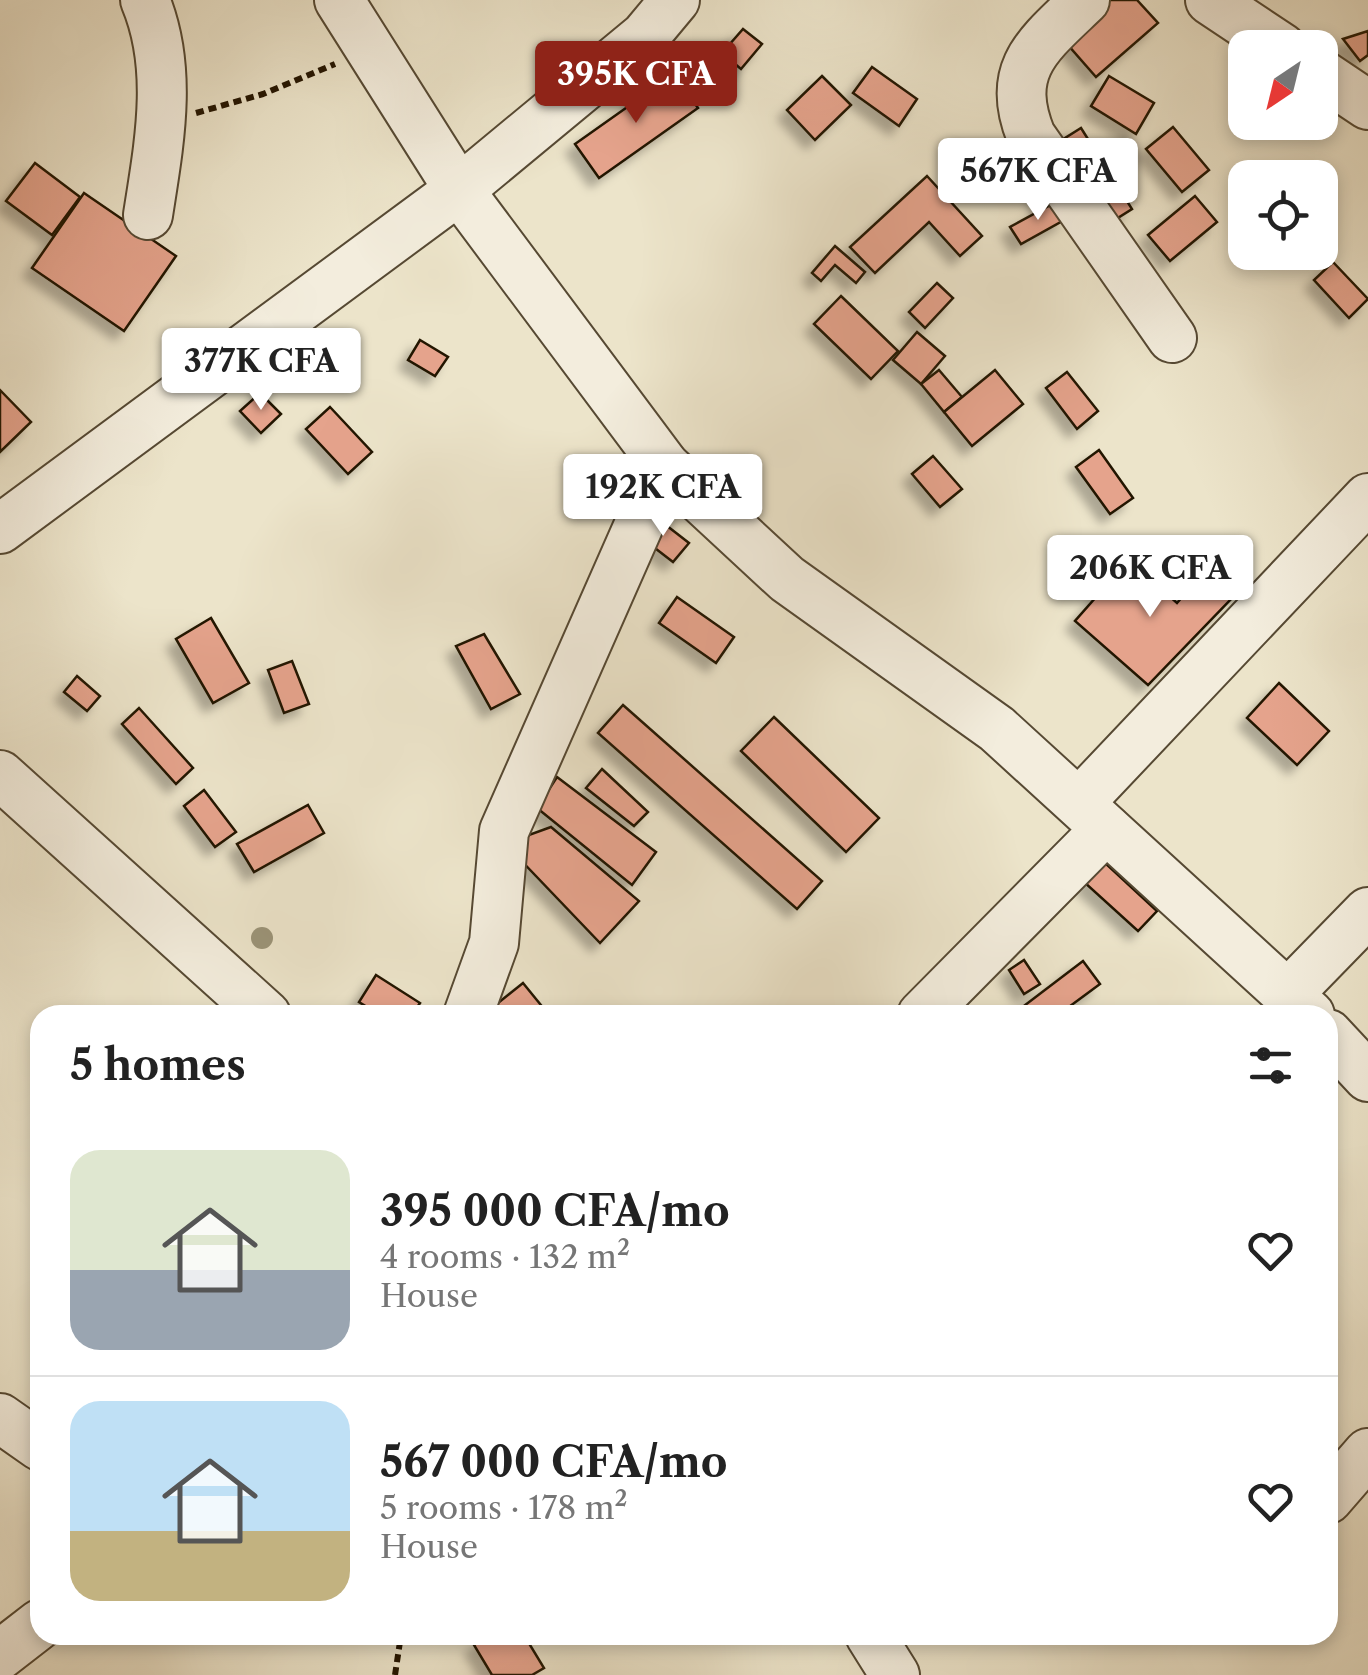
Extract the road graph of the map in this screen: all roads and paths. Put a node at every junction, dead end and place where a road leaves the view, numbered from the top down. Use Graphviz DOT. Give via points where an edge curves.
graph roads {
  1 [pos="145,0"];
  2 [pos="339,0"];
  3 [pos="676,0"];
  4 [pos="1084,0"];
  5 [pos="1210,0"];
  6 [pos="1255,30"];
  7 [pos="368,50"];
  8 [pos="1338,85"];
  9 [pos="1368,104"];
  10 [pos="163,122"];
  11 [pos="459,190"];
  12 [pos="148,215"];
  13 [pos="1172,338"];
  14 [pos="666,466"];
  15 [pos="1368,498"];
  16 [pos="0,529"];
  17 [pos="0,774"];
  18 [pos="1092,816"];
  19 [pos="1368,912"];
  20 [pos="1300,1004"];
  21 [pos="255,1005"];
  22 [pos="472,1005"];
  23 [pos="931,1005"];
  24 [pos="1338,1045"];
  25 [pos="1368,1077"];
  26 [pos="0,1418"];
  27 [pos="30,1439"];
  28 [pos="1368,1453"];
  29 [pos="1338,1488"];
  30 [pos="30,1632"];
  31 [pos="400,1645"];
  32 [pos="876,1645"];
  33 [pos="0,1656"];
  34 [pos="395,1675"];
  35 [pos="895,1675"];
  1 -- 10 [label="street" via="158,30"];
  2 -- 7 [label="street"];
  3 -- 11 [label="street" via="645,36"];
  4 -- 13 [label="street" via="1040,44 1017,102 1031,136"];
  5 -- 6 [label="street"];
  7 -- 10 [label="path" via="263,94"];
  7 -- 11 [label="street"];
  8 -- 9 [label="street"];
  10 -- 12 [label="street"];
  11 -- 14 [label="street"];
  11 -- 16 [label="street"];
  14 -- 18 [label="street" via="787,578 998,729"];
  14 -- 22 [label="street" via="504,832 494,943"];
  15 -- 18 [label="street"];
  17 -- 21 [label="street"];
  18 -- 20 [label="street"];
  18 -- 23 [label="street"];
  19 -- 20 [label="street"];
  24 -- 25 [label="street"];
  26 -- 27 [label="street"];
  28 -- 29 [label="street"];
  30 -- 33 [label="street"];
  31 -- 34 [label="path"];
  32 -- 35 [label="street"];
}
